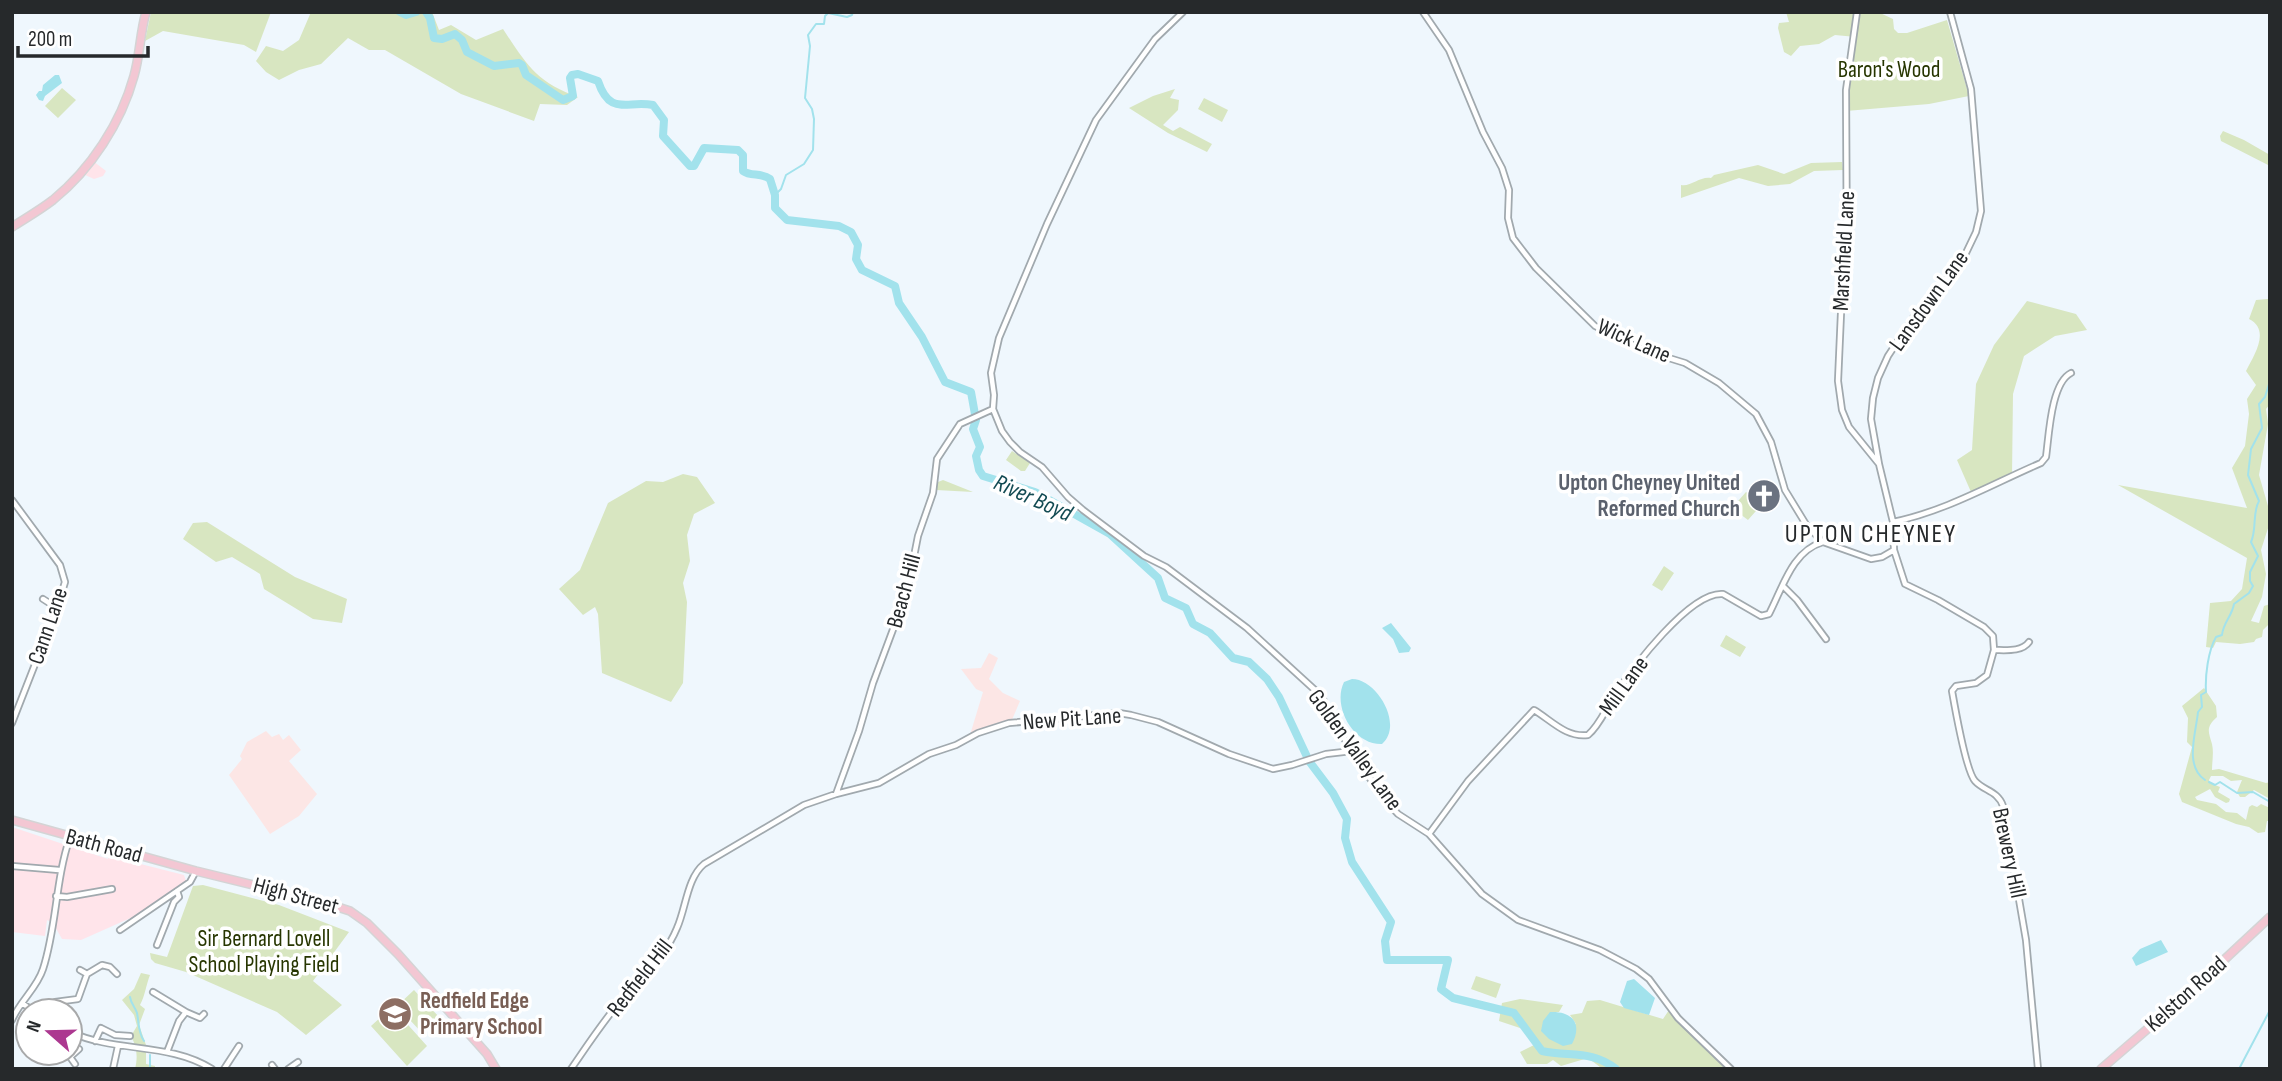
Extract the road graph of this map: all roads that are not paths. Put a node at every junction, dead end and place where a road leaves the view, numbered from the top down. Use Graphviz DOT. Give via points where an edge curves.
graph roads {
  1 [pos="146,12"];
  2 [pos="1183,12"];
  3 [pos="1423,12"];
  4 [pos="1857,12"];
  5 [pos="1950,12"];
  6 [pos="12,227"];
  7 [pos="2071,373"];
  8 [pos="993,409"];
  9 [pos="1879,464"];
  10 [pos="12,500"];
  11 [pos="1894,522"];
  12 [pos="1823,542"];
  13 [pos="1894,550"];
  14 [pos="1783,586"];
  15 [pos="43,599"];
  16 [pos="57,608"];
  17 [pos="1826,639"];
  18 [pos="2029,642"];
  19 [pos="1994,650"];
  20 [pos="12,723"];
  21 [pos="1352,751"];
  22 [pos="836,794"];
  23 [pos="12,820"];
  24 [pos="1429,834"];
  25 [pos="70,837"];
  26 [pos="12,866"];
  27 [pos="59,870"];
  28 [pos="196,871"];
  29 [pos="111,889"];
  30 [pos="177,891"];
  31 [pos="56,896"];
  32 [pos="2270,918"];
  33 [pos="120,930"];
  34 [pos="158,946"];
  35 [pos="80,970"];
  36 [pos="88,974"];
  37 [pos="117,974"];
  38 [pos="153,992"];
  39 [pos="26,997"];
  40 [pos="79,997"];
  41 [pos="184,1006"];
  42 [pos="186,1013"];
  43 [pos="201,1018"];
  44 [pos="130,1035"];
  45 [pos="84,1037"];
  46 [pos="94,1041"];
  47 [pos="118,1046"];
  48 [pos="239,1046"];
  49 [pos="167,1052"];
  50 [pos="298,1062"];
  51 [pos="113,1069"];
  52 [pos="212,1069"];
  53 [pos="224,1069"];
  54 [pos="288,1069"];
  55 [pos="496,1069"];
  56 [pos="570,1069"];
  57 [pos="1731,1069"];
  58 [pos="2039,1069"];
  59 [pos="2101,1069"];
  1 -- 6 [label="main road" via="130,89 101,148 54,199"];
  2 -- 8 [label="street" via="1155,39 1096,120 999,338 991,373"];
  3 -- 12 [label="street, Wick Lane" via="1449,50 1502,169 1509,190 1513,238 1555,289 1595,326 1643,350 1685,363 1719,383 1756,414 1771,442 1784,490"];
  4 -- 9 [label="street, Marshfield Lane" via="1845,116 1847,268 1838,381 1849,427"];
  5 -- 9 [label="street, Lansdown Lane" via="1971,89 1981,211 1965,255 1917,312 1878,378 1871,419"];
  7 -- 11 [label="street" via="2056,395 2046,457 2041,463 1950,505"];
  8 -- 21 [label="street, Golden Valley Lane" via="1010,442 1042,467 1068,497 1247,628 1316,691"];
  8 -- 22 [label="street, Beach Hill" via="960,424 937,459 907,593"];
  9 -- 11 [label="street, Marshfield Lane"];
  10 -- 16 [label="street, Cann Lane" via="64,573"];
  11 -- 13 [label="street"];
  12 -- 13 [label="street, Wick Lane" via="1871,559"];
  12 -- 14 [label="street, Mill Lane" via="1803,552"];
  13 -- 19 [label="street" via="1905,584 1988,630"];
  14 -- 17 [label="street"];
  14 -- 24 [label="street, Mill Lane" via="1765,616 1723,594 1703,598 1671,625 1640,661 1588,735 1561,729 1534,710 1468,781"];
  15 -- 16 [label="street"];
  16 -- 20 [label="street, Cann Lane"];
  18 -- 19 [label="street" via="2017,649"];
  19 -- 58 [label="street, Brewery Hill" via="1987,675 1952,691 1968,768 1975,781 1992,791 2003,806 2026,940"];
  21 -- 22 [label="street, New Pit Lane" via="1280,768 1259,766 1158,722 1119,713 1009,723 929,754 879,783"];
  21 -- 24 [label="street, Golden Valley Lane" via="1392,809"];
  22 -- 56 [label="street, Redfield Hill" via="794,810 697,870 667,949"];
  23 -- 25 [label="main road, Bath Road"];
  24 -- 57 [label="street, Golden Valley Lane" via="1482,894 1509,915 1601,950 1641,973 1678,1018"];
  25 -- 27 [label="street"];
  25 -- 28 [label="main road, Bath Road"];
  26 -- 27 [label="street"];
  27 -- 31 [label="street"];
  28 -- 30 [label="street"];
  28 -- 55 [label="main road, High Street" via="350,911 425,984"];
  29 -- 31 [label="street"];
  30 -- 33 [label="street"];
  30 -- 34 [label="street" via="179,897 158,937"];
  31 -- 39 [label="street" via="40,975"];
  32 -- 59 [label="main road, Kelston Road"];
  35 -- 36 [label="street"];
  36 -- 37 [label="street" via="106,964"];
  36 -- 40 [label="street"];
  38 -- 42 [label="street"];
  41 -- 42 [label="street"];
  42 -- 43 [label="street"];
  42 -- 49 [label="street"];
  44 -- 46 [label="street" via="101,1028"];
  45 -- 46 [label="street"];
  46 -- 47 [label="street"];
  47 -- 49 [label="street"];
  47 -- 51 [label="street"];
  48 -- 53 [label="street"];
  49 -- 52 [label="street"];
  50 -- 54 [label="street"];
}
